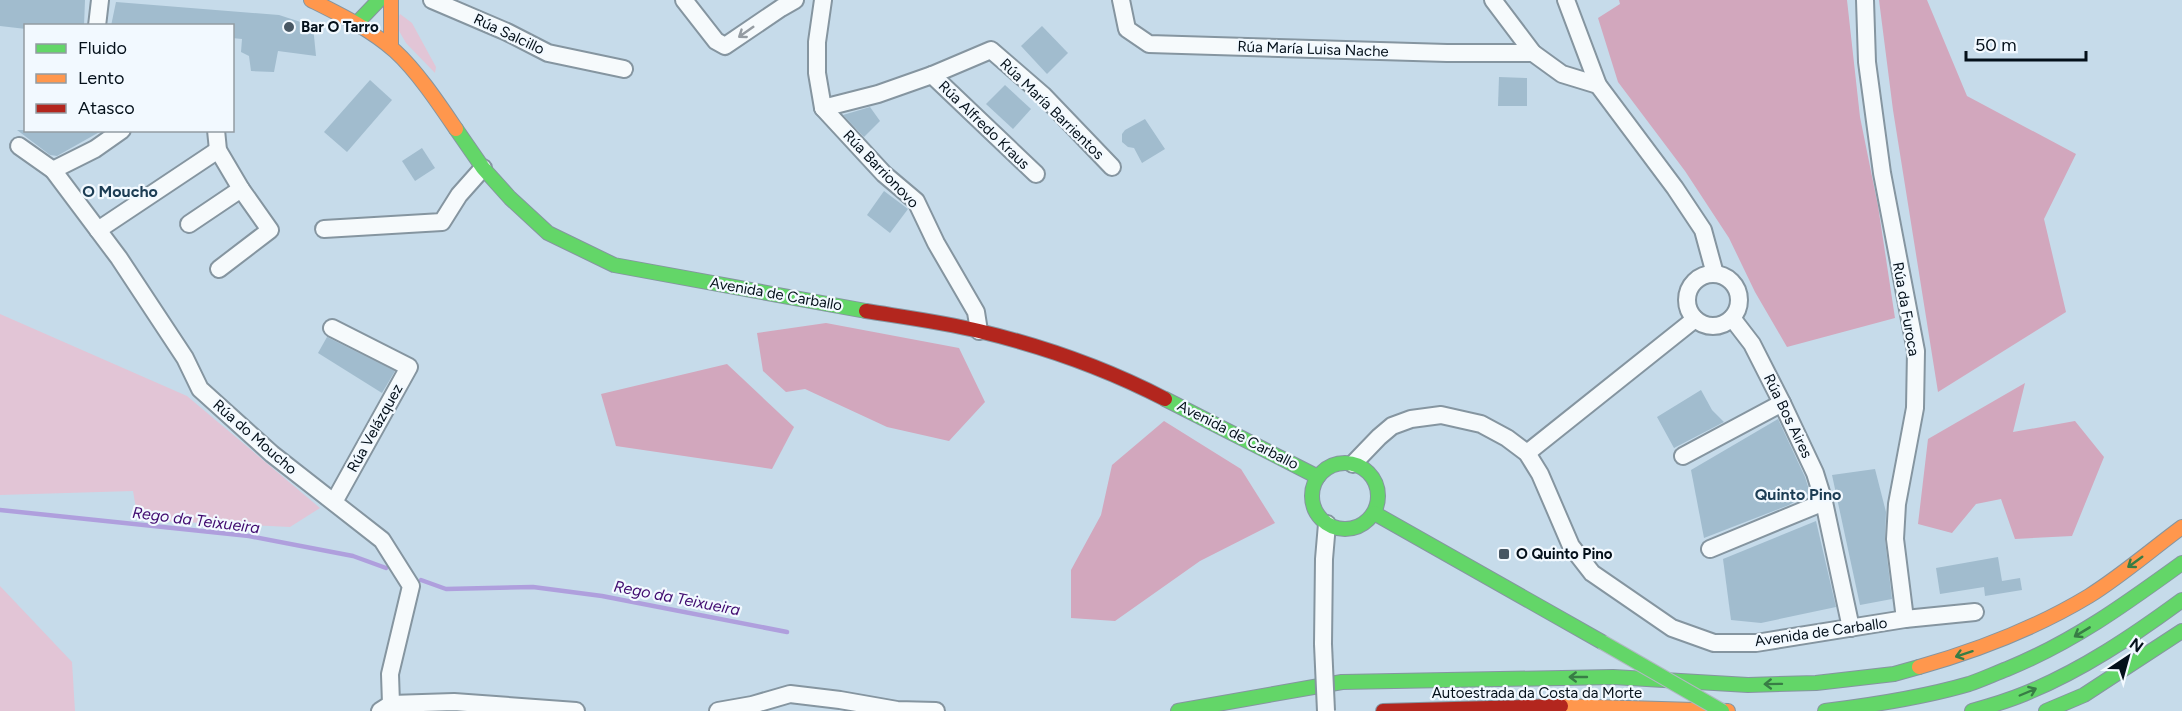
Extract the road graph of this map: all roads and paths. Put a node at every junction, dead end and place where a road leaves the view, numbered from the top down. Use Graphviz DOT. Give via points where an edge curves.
graph roads {
  1 [pos="100,0"];
  2 [pos="379,0"];
  3 [pos="391,0"];
  4 [pos="432,0"];
  5 [pos="684,0"];
  6 [pos="823,0"];
  7 [pos="1121,0"];
  8 [pos="1493,0"];
  9 [pos="1566,0"];
  10 [pos="1865,0"];
  11 [pos="321,1"];
  12 [pos="786,3"];
  13 [pos="357,23"];
  14 [pos="97,24"];
  15 [pos="391,47"];
  16 [pos="1533,53"];
  17 [pos="624,69"];
  18 [pos="932,75"];
  19 [pos="1598,85"];
  20 [pos="823,108"];
  21 [pos="119,132"];
  22 [pos="216,132"];
  23 [pos="19,146"];
  24 [pos="218,150"];
  25 [pos="1112,167"];
  26 [pos="483,168"];
  27 [pos="53,170"];
  28 [pos="1036,174"];
  29 [pos="241,189"];
  30 [pos="189,224"];
  31 [pos="324,229"];
  32 [pos="98,230"];
  33 [pos="219,269"];
  34 [pos="1715,274"];
  35 [pos="1732,318"];
  36 [pos="1695,319"];
  37 [pos="332,328"];
  38 [pos="979,331"];
  39 [pos="1782,403"];
  40 [pos="1527,453"];
  41 [pos="1683,456"];
  42 [pos="1353,464"];
  43 [pos="1318,477"];
  44 [pos="334,502"];
  45 [pos="1824,502"];
  46 [pos="1374,513"];
  47 [pos="1327,524"];
  48 [pos="2182,527"];
  49 [pos="1710,549"];
  50 [pos="2182,563"];
  51 [pos="2182,600"];
  52 [pos="1975,612"];
  53 [pos="1905,619"];
  54 [pos="1851,628"];
  55 [pos="2182,631"];
  56 [pos="386,707"];
  57 [pos="576,711"];
  58 [pos="718,711"];
  59 [pos="936,711"];
  60 [pos="1178,711"];
  61 [pos="1326,711"];
  62 [pos="1383,711"];
  63 [pos="1722,711"];
  64 [pos="1728,711"];
  65 [pos="1825,711"];
  66 [pos="1972,711"];
  67 [pos="2046,711"];
  1 -- 14 [label="street"];
  2 -- 13 [label="main road"];
  3 -- 15 [label="main road"];
  4 -- 17 [label="street, Rúa Salcillo" via="548,53"];
  12 -- 5 [label="street, one-way" via="725,46 716,41"];
  6 -- 20 [label="street" via="817,42"];
  7 -- 16 [label="street, Rúa María Luisa Nache" via="1126,29 1149,44"];
  8 -- 16 [label="street"];
  9 -- 19 [label="street"];
  10 -- 53 [label="street, Rúa da Furoca" via="1867,62 1882,173 1916,351 1915,408 1897,504 1895,539"];
  11 -- 13 [label="main road, Avenida de Carballo"];
  13 -- 15 [label="main road, Avenida de Carballo"];
  15 -- 26 [label="main road, Avenida de Carballo" via="435,99"];
  16 -- 19 [label="street" via="1562,74"];
  18 -- 20 [label="street, Rúa María Barrientos"];
  18 -- 25 [label="street, Rúa María Barrientos" via="991,50 1043,96"];
  18 -- 28 [label="street, Rúa Alfredo Kraus"];
  19 -- 34 [label="street" via="1703,230"];
  20 -- 38 [label="street, Rúa Barrionovo" via="884,174 916,201 976,312"];
  21 -- 27 [label="street"];
  22 -- 24 [label="street"];
  23 -- 27 [label="street, Rúa do Moucho"];
  24 -- 29 [label="street"];
  24 -- 32 [label="street"];
  26 -- 31 [label="street" via="442,222"];
  26 -- 38 [label="main road, Avenida de Carballo" via="548,233 614,265"];
  27 -- 32 [label="street, Rúa do Moucho"];
  29 -- 30 [label="street"];
  29 -- 33 [label="street" via="270,230"];
  32 -- 44 [label="street, Rúa do Moucho" via="185,358 200,390"];
  34 -- 35 [label="street" via="1725,277 1736,289 1738,305"];
  34 -- 36 [label="street" via="1697,279 1688,291 1687,306"];
  35 -- 36 [label="street" via="1713,326"];
  35 -- 39 [label="street, Rúa Bos Aires" via="1752,344"];
  36 -- 40 [label="street"];
  37 -- 44 [label="street, Rúa Velázquez" via="409,367"];
  38 -- 43 [label="main road, Avenida de Carballo" via="1138,385"];
  39 -- 41 [label="street"];
  39 -- 45 [label="street, Rúa Bos Aires" via="1815,473"];
  40 -- 42 [label="street, Avenida de Carballo" via="1481,424 1441,415 1392,426"];
  40 -- 54 [label="street, Avenida de Carballo" via="1571,546 1592,573 1672,628 1714,643 1756,643"];
  42 -- 43 [label="main road" via="1334,465"];
  42 -- 46 [label="main road" via="1373,480 1378,496"];
  43 -- 47 [label="main road" via="1311,497 1319,517"];
  44 -- 56 [label="street, Rúa do Moucho" via="382,540 411,586"];
  45 -- 49 [label="street"];
  45 -- 54 [label="street, Rúa Bos Aires"];
  46 -- 47 [label="main road" via="1348,530"];
  46 -- 63 [label="main road, bridge"];
  47 -- 61 [label="street, bridge" via="1323,644"];
  48 -- 60 [label="main road, one-way" via="2090,595 2029,628 1966,654 1894,674 1816,683 1748,685 1613,677 1342,682"];
  50 -- 65 [label="main road, one-way" via="2114,613 2008,669 1970,684 1897,702"];
  66 -- 51 [label="main road, one-way" via="2027,693 2090,661"];
  52 -- 53 [label="street, Avenida de Carballo"];
  53 -- 54 [label="street, Avenida de Carballo"];
  55 -- 67 [label="main road" via="2084,695"];
  56 -- 57 [label="street" via="454,702"];
  58 -- 59 [label="street" via="790,694 897,710"];
  62 -- 64 [label="main road, Autoestrada da Costa da Morte" via="1579,706"];
}
